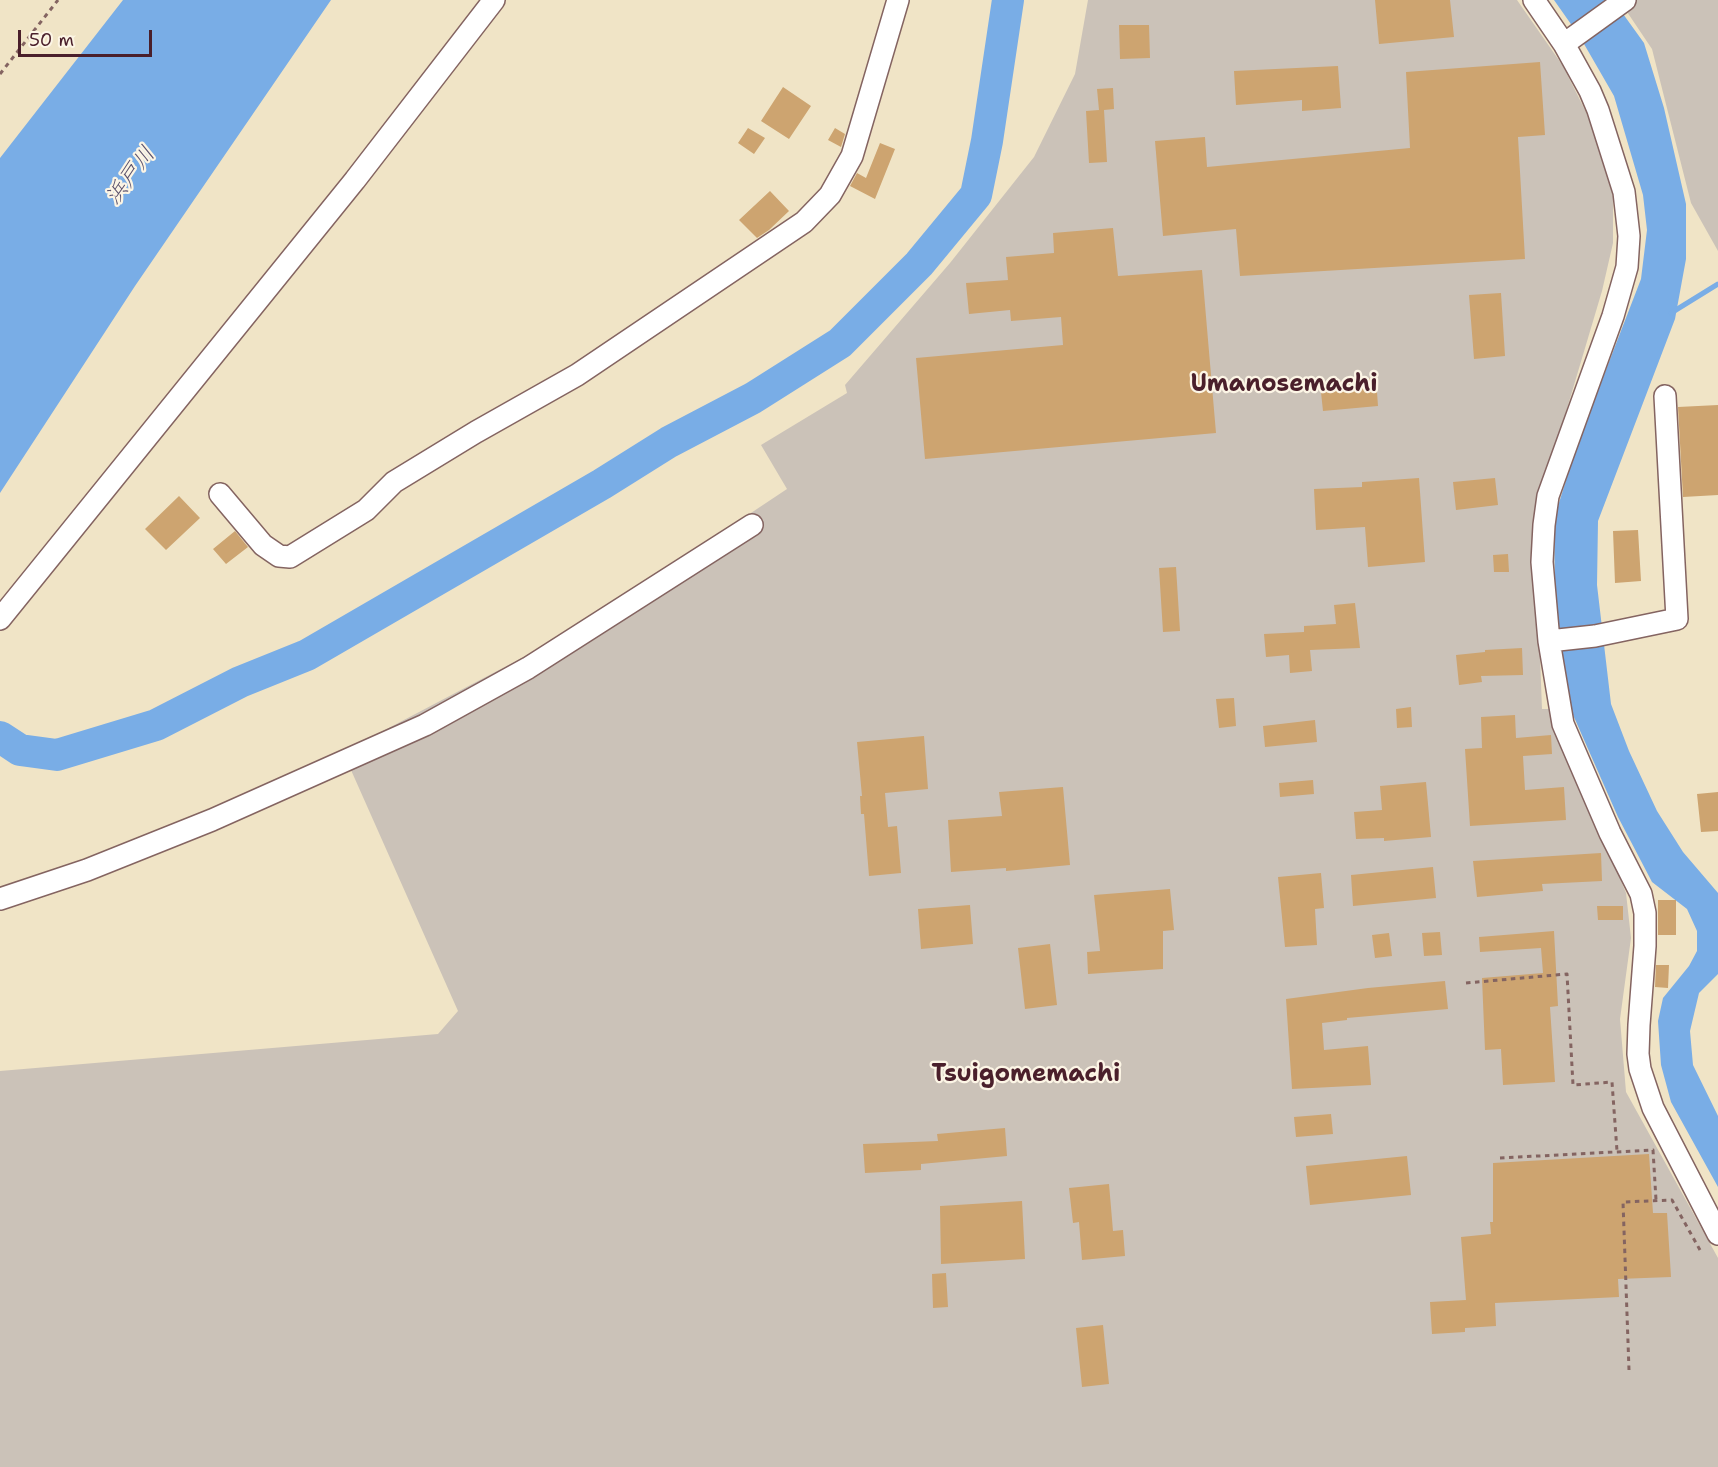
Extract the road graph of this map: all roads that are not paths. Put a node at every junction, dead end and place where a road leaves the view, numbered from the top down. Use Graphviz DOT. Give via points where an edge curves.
graph roads {
  1 [pos="494,0"];
  2 [pos="898,0"];
  3 [pos="1534,0"];
  4 [pos="1625,0"];
  5 [pos="1564,44"];
  6 [pos="1665,396"];
  7 [pos="220,494"];
  8 [pos="752,525"];
  9 [pos="0,619"];
  10 [pos="1552,640"];
  11 [pos="0,899"];
  12 [pos="1718,1234"];
  1 -- 9 [label="street" via="355,180"];
  2 -- 7 [label="street" via="852,156 830,195 804,222 577,375 394,482 366,510 290,557 279,556 263,544"];
  3 -- 5 [label="street"];
  4 -- 5 [label="street"];
  5 -- 10 [label="street" via="1604,125 1624,192 1629,236 1627,267 1613,316 1548,496 1542,562"];
  6 -- 10 [label="street" via="1677,619 1595,636"];
  8 -- 11 [label="street" via="528,668 424,725 212,820 87,870"];
  10 -- 12 [label="street" via="1563,724 1641,894 1645,913 1640,1069 1653,1108"];
}
